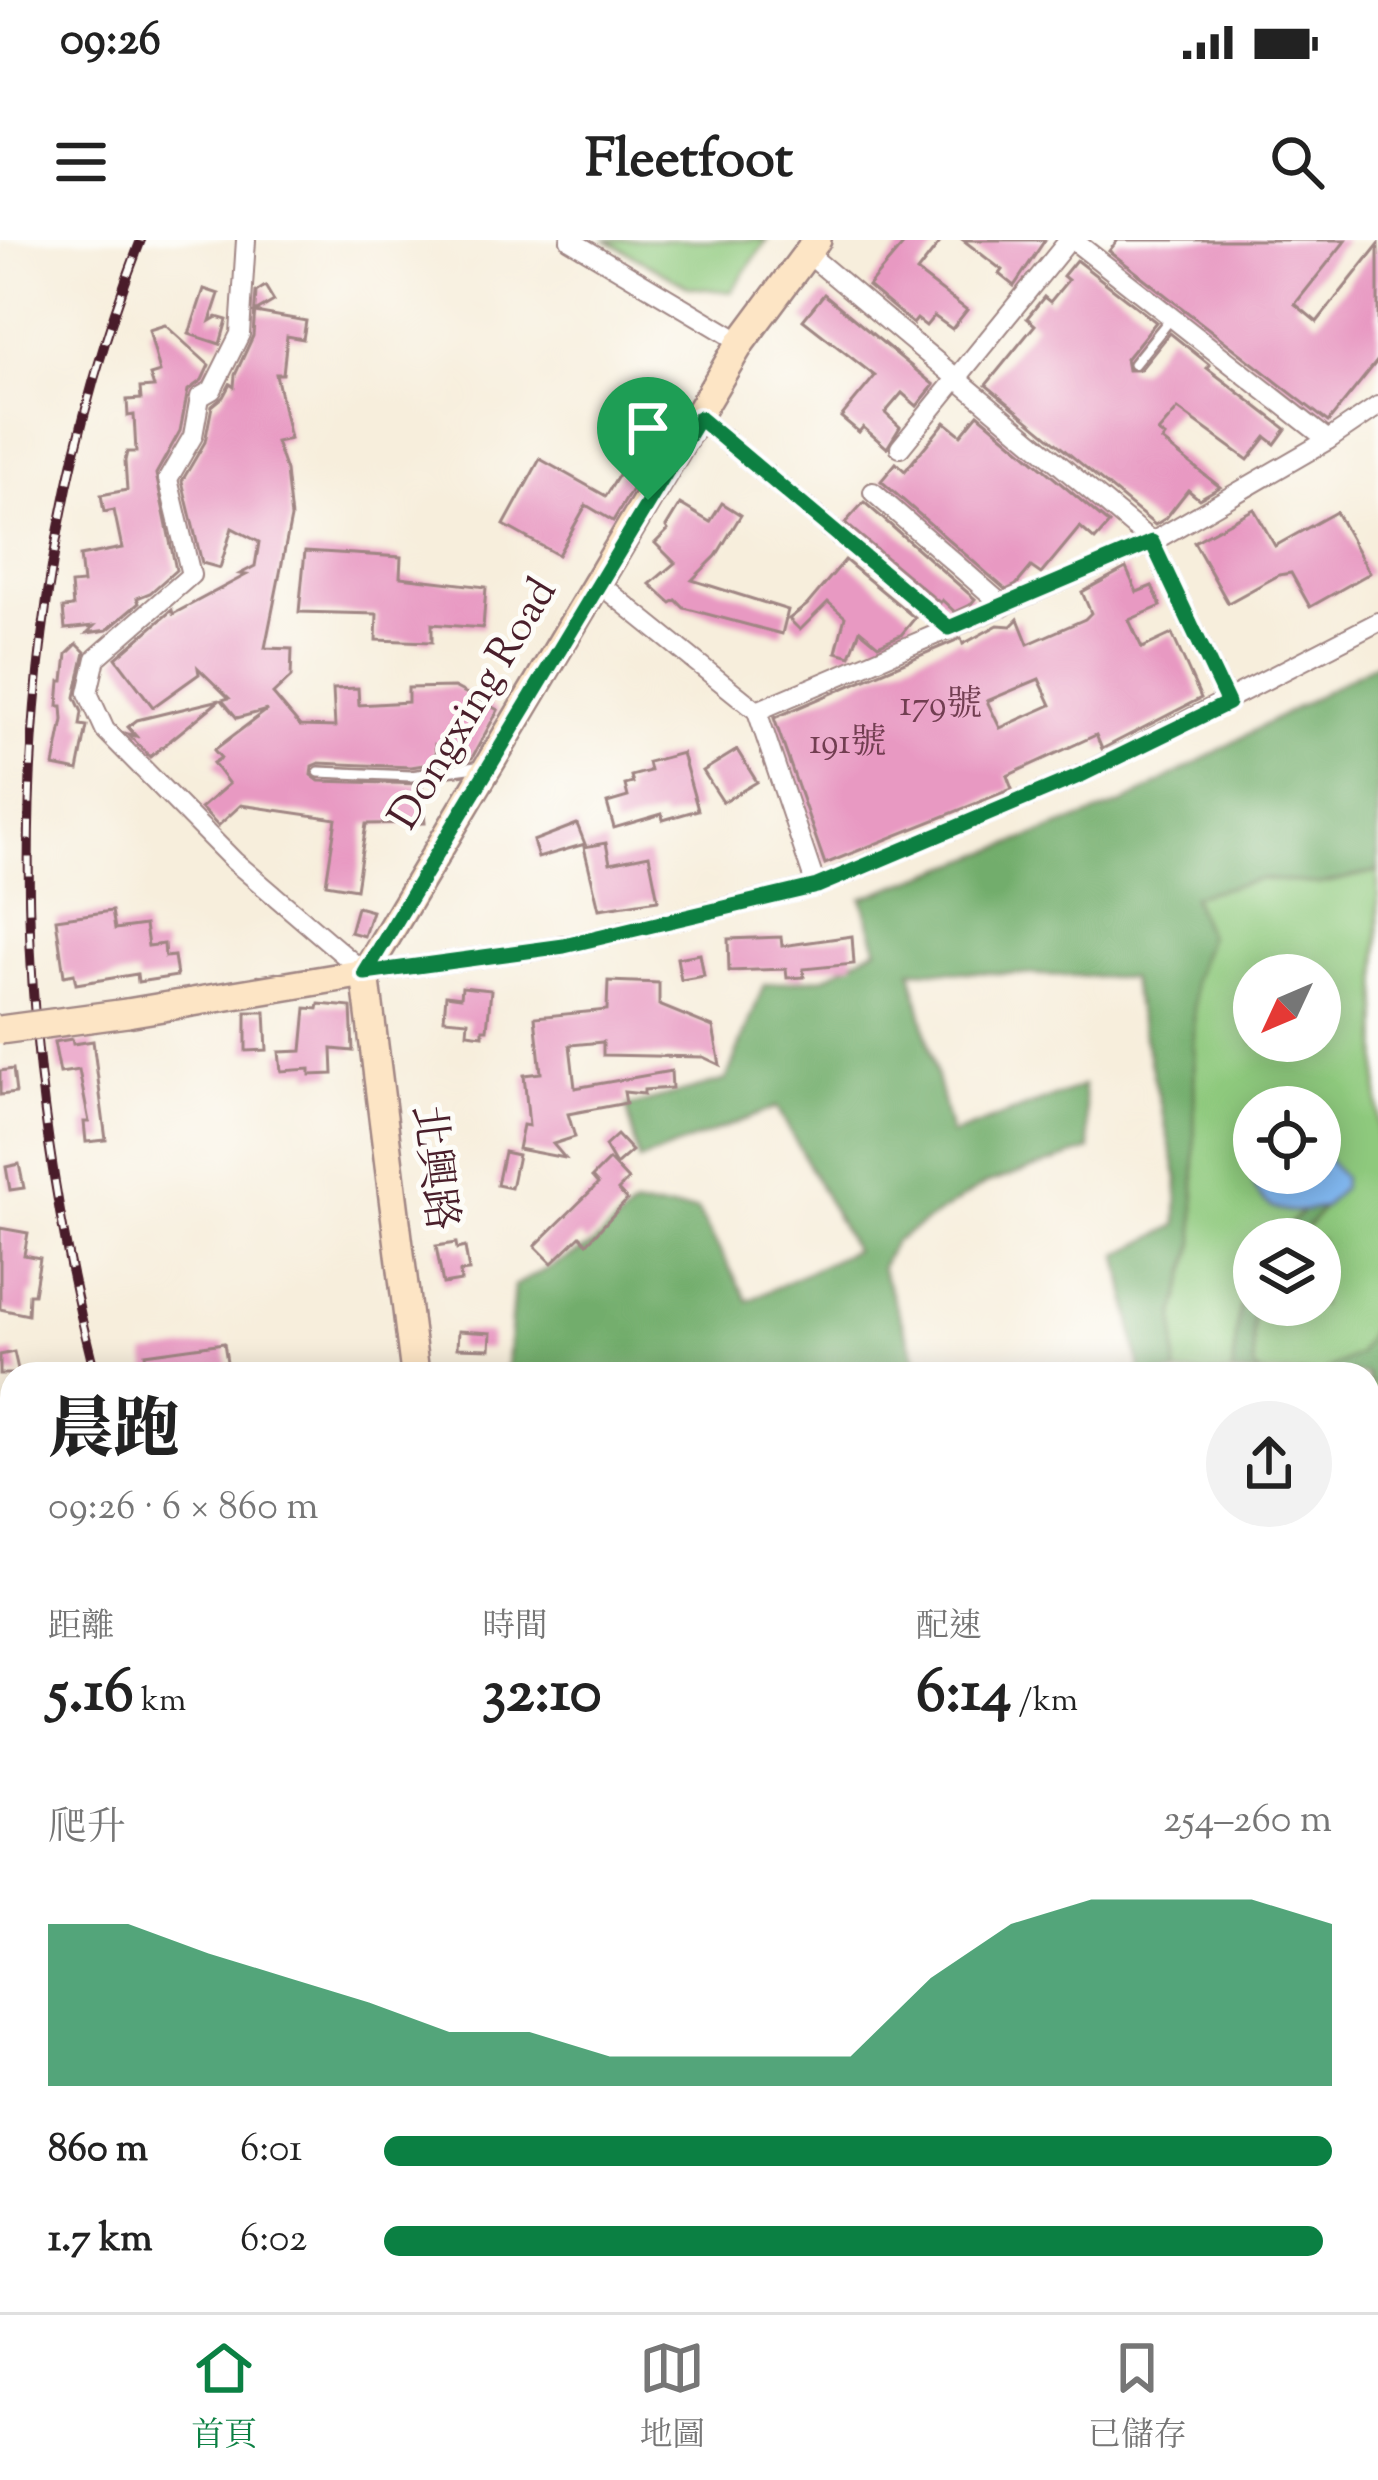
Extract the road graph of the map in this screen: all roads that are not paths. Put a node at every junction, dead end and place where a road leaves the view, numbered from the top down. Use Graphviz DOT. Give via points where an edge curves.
graph roads {
  1 [pos="246,240"];
  2 [pos="570,240"];
  3 [pos="1071,240"];
  4 [pos="812,247"];
  5 [pos="1172,316"];
  6 [pos="741,343"];
  7 [pos="1134,364"];
  8 [pos="956,378"];
  9 [pos="1378,406"];
  10 [pos="699,418"];
  11 [pos="1328,440"];
  12 [pos="900,448"];
  13 [pos="873,492"];
  14 [pos="1152,542"];
  15 [pos="597,582"];
  16 [pos="1004,606"];
  17 [pos="1378,622"];
  18 [pos="949,628"];
  19 [pos="1228,703"];
  20 [pos="757,711"];
  21 [pos="488,765"];
  22 [pos="319,772"];
  23 [pos="817,886"];
  24 [pos="365,973"];
  25 [pos="0,1030"];
  26 [pos="414,1362"];
  1 -- 24 [label="street" via="240,334 212,390 200,397 193,436 169,479 190,575 96,658 88,693 105,730 202,829"];
  2 -- 6 [label="street"];
  3 -- 5 [label="street"];
  3 -- 8 [label="street"];
  4 -- 6 [label="street, Dongxing Road"];
  4 -- 8 [label="street"];
  5 -- 7 [label="lane"];
  5 -- 11 [label="street"];
  6 -- 10 [label="street, Dongxing Road"];
  8 -- 12 [label="street"];
  8 -- 14 [label="street"];
  9 -- 11 [label="street"];
  10 -- 15 [label="street, Dongxing Road"];
  10 -- 18 [label="street"];
  11 -- 14 [label="street"];
  13 -- 16 [label="street"];
  14 -- 16 [label="street"];
  14 -- 19 [label="street"];
  15 -- 20 [label="street"];
  15 -- 21 [label="street, Dongxing Road"];
  16 -- 18 [label="street"];
  17 -- 19 [label="street"];
  18 -- 20 [label="street"];
  19 -- 23 [label="street"];
  20 -- 23 [label="street"];
  21 -- 22 [label="lane" via="411,776"];
  21 -- 24 [label="street, Dongxing Road"];
  23 -- 24 [label="street" via="564,946"];
  24 -- 25 [label="street, bridge"];
  24 -- 26 [label="street, 北興路"];
}
